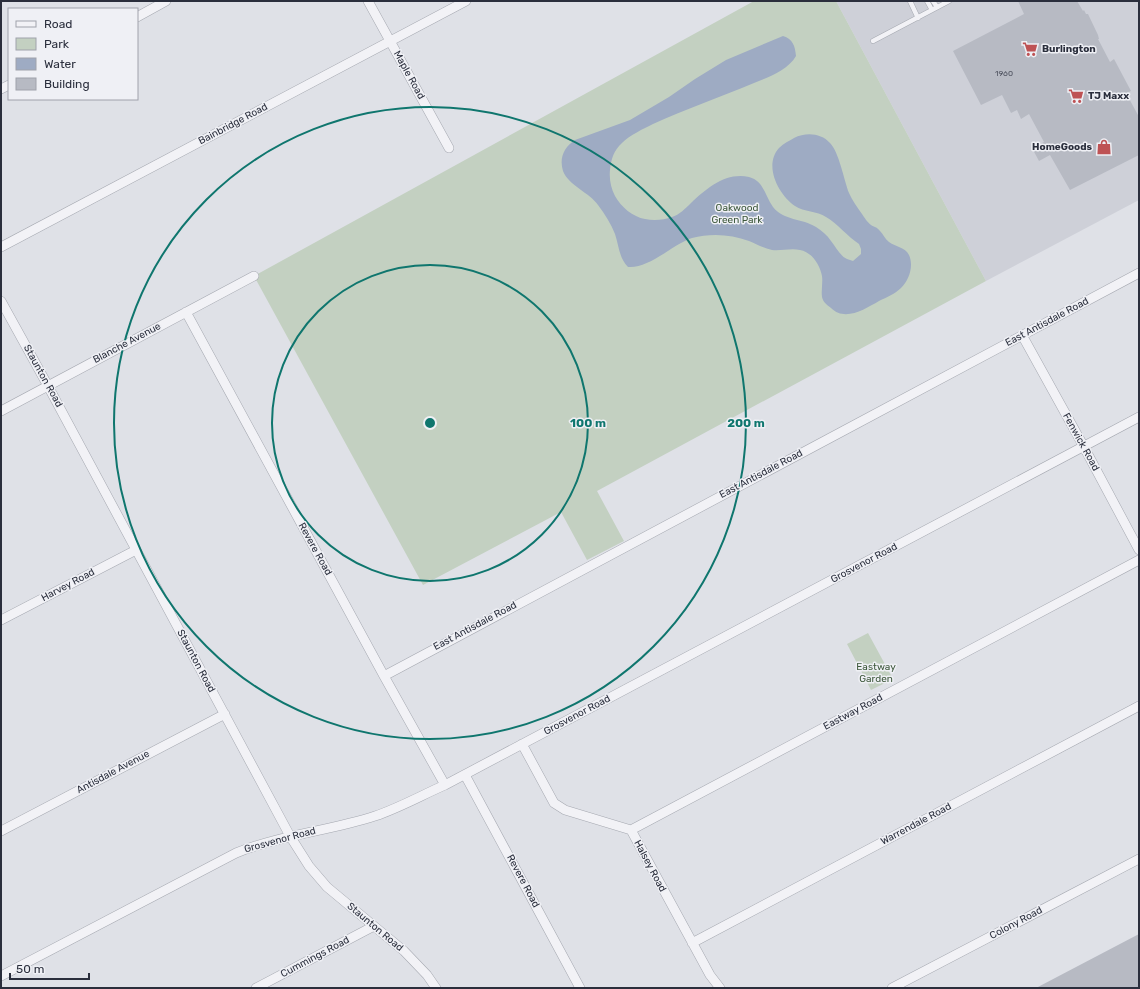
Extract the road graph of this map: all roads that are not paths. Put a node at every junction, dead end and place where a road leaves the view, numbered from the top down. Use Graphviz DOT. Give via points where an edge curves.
graph roads {
  1 [pos="166,1"];
  2 [pos="368,1"];
  3 [pos="466,1"];
  4 [pos="910,1"];
  5 [pos="927,1"];
  6 [pos="933,1"];
  7 [pos="947,1"];
  8 [pos="941,3"];
  9 [pos="937,7"];
  10 [pos="932,10"];
  11 [pos="138,16"];
  12 [pos="918,18"];
  13 [pos="390,41"];
  14 [pos="873,41"];
  15 [pos="449,148"];
  16 [pos="1,247"];
  17 [pos="1139,273"];
  18 [pos="254,276"];
  19 [pos="1,301"];
  20 [pos="186,312"];
  21 [pos="1022,335"];
  22 [pos="48,386"];
  23 [pos="1,411"];
  24 [pos="1139,417"];
  25 [pos="1084,447"];
  26 [pos="136,550"];
  27 [pos="1139,550"];
  28 [pos="1139,560"];
  29 [pos="1,620"];
  30 [pos="384,676"];
  31 [pos="1139,706"];
  32 [pos="225,714"];
  33 [pos="522,744"];
  34 [pos="465,775"];
  35 [pos="445,785"];
  36 [pos="631,830"];
  37 [pos="1,831"];
  38 [pos="290,836"];
  39 [pos="1139,859"];
  40 [pos="374,926"];
  41 [pos="692,943"];
  42 [pos="1,976"];
  43 [pos="256,988"];
  44 [pos="436,988"];
  45 [pos="580,988"];
  46 [pos="720,988"];
  47 [pos="892,988"];
  1 -- 11 [label="street"];
  2 -- 13 [label="street, Maple Road"];
  3 -- 13 [label="street, Bainbridge Road"];
  4 -- 12 [label="lane"];
  5 -- 10 [label="lane"];
  6 -- 9 [label="lane"];
  7 -- 8 [label="lane"];
  8 -- 9 [label="lane"];
  9 -- 10 [label="lane"];
  10 -- 12 [label="lane"];
  12 -- 14 [label="lane"];
  13 -- 15 [label="street, Maple Road"];
  13 -- 16 [label="street, Bainbridge Road"];
  17 -- 21 [label="street, East Antisdale Road"];
  18 -- 20 [label="street, Blanche Avenue"];
  19 -- 22 [label="street, Staunton Road"];
  20 -- 22 [label="street, Blanche Avenue"];
  20 -- 30 [label="street, Revere Road"];
  21 -- 25 [label="street, Fenwick Road"];
  21 -- 30 [label="street, East Antisdale Road"];
  22 -- 23 [label="street, Blanche Avenue"];
  22 -- 26 [label="street, Staunton Road"];
  24 -- 25 [label="street, Grosvenor Road"];
  25 -- 27 [label="street, Fenwick Road"];
  25 -- 33 [label="street, Grosvenor Road"];
  26 -- 29 [label="street, Harvey Road"];
  26 -- 32 [label="street, Staunton Road"];
  28 -- 36 [label="street, Eastway Road"];
  30 -- 35 [label="street, Revere Road"];
  31 -- 41 [label="street, Warrendale Road"];
  32 -- 37 [label="street, Antisdale Avenue"];
  32 -- 38 [label="street, Staunton Road"];
  33 -- 34 [label="street, Grosvenor Road"];
  33 -- 36 [label="street, Halsey Road" via="554,803 565,810"];
  34 -- 35 [label="street, Grosvenor Road"];
  34 -- 45 [label="street, Revere Road"];
  35 -- 38 [label="street, Grosvenor Road" via="375,816"];
  36 -- 41 [label="street, Halsey Road"];
  38 -- 40 [label="street, Staunton Road" via="309,866 327,886"];
  38 -- 42 [label="street, Grosvenor Road" via="236,853"];
  39 -- 47 [label="street, Colony Road"];
  40 -- 43 [label="street, Cummings Road"];
  40 -- 44 [label="street, Staunton Road" via="404,951"];
  41 -- 46 [label="street, Halsey Road"];
}
